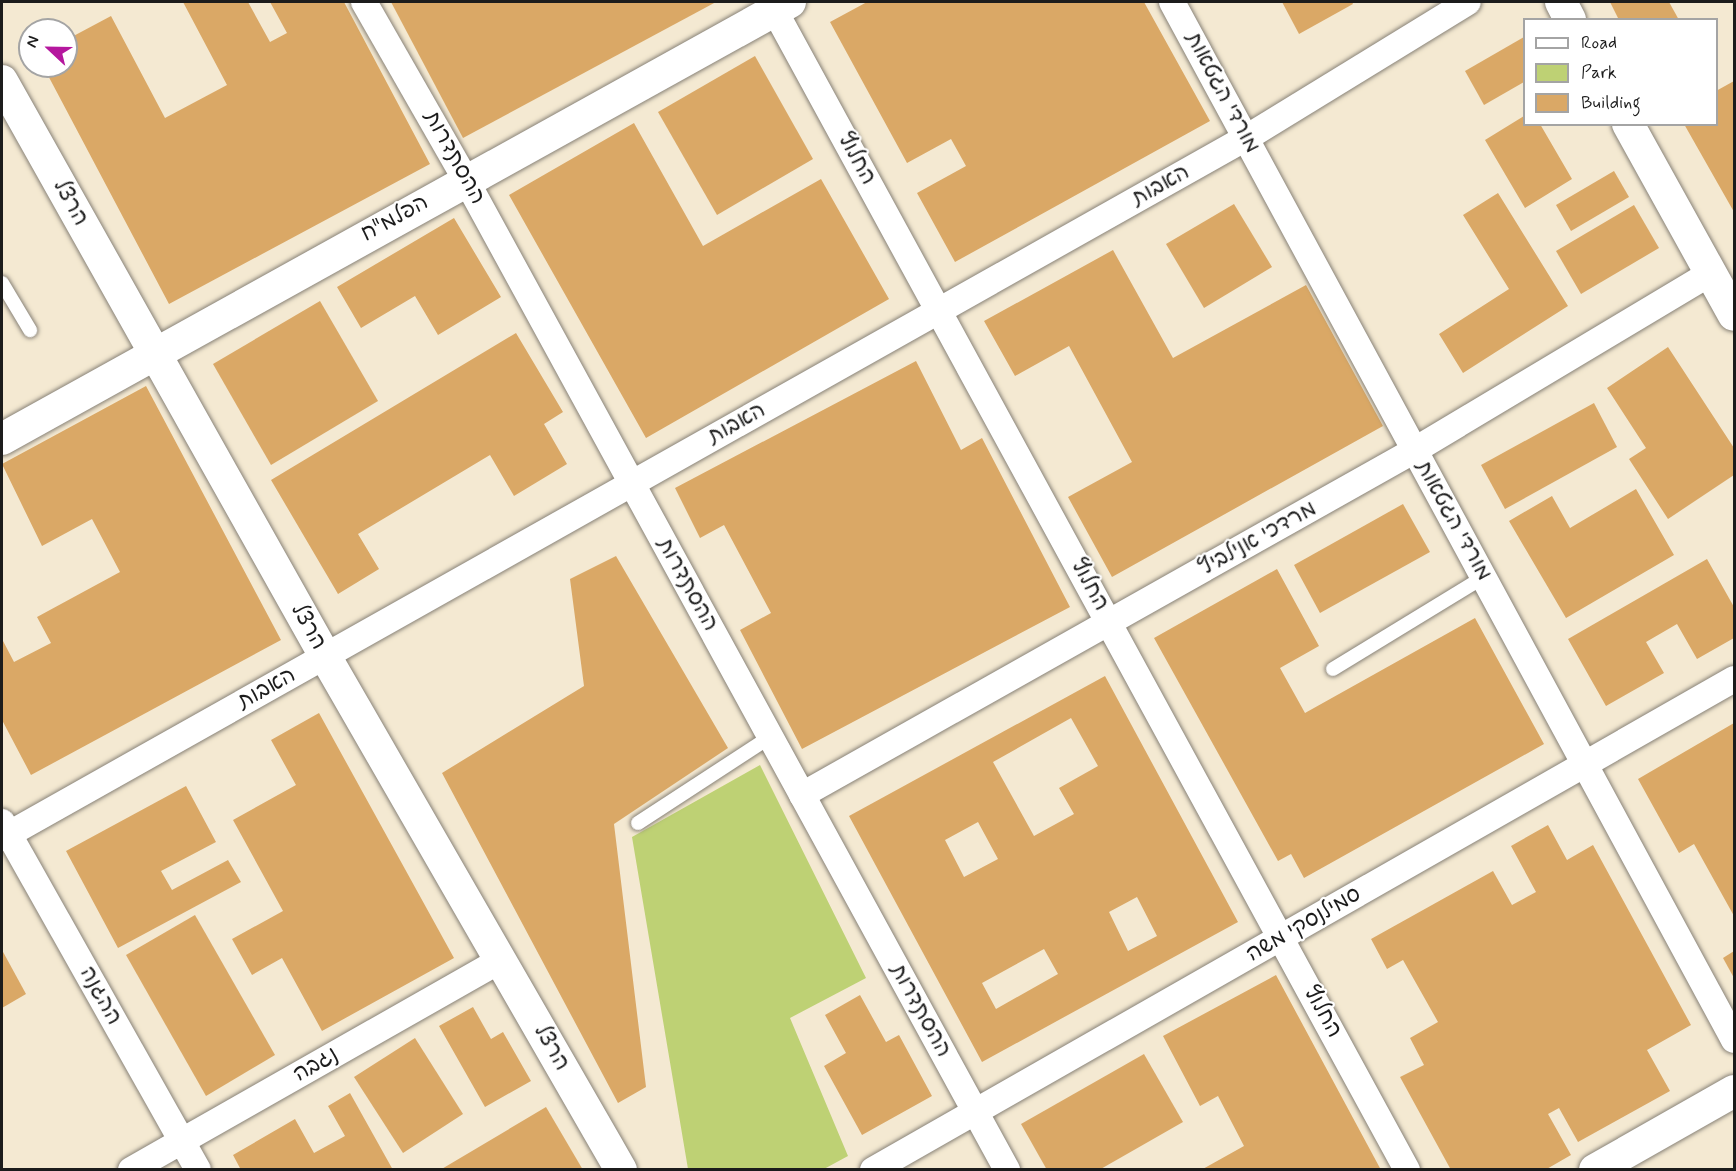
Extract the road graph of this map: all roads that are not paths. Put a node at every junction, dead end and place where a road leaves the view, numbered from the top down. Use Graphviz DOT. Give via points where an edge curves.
graph roads {
  1 [pos="364,2"];
  2 [pos="1172,2"];
  3 [pos="1468,2"];
  4 [pos="1561,2"];
  5 [pos="778,4"];
  6 [pos="1569,18"];
  7 [pos="2,81"];
  8 [pos="1629,126"];
  9 [pos="1246,138"];
  10 [pos="466,180"];
  11 [pos="1709,274"];
  12 [pos="2,283"];
  13 [pos="939,311"];
  14 [pos="1734,315"];
  15 [pos="30,330"];
  16 [pos="154,353"];
  17 [pos="2,439"];
  18 [pos="1415,450"];
  19 [pos="632,483"];
  20 [pos="1484,577"];
  21 [pos="1109,622"];
  22 [pos="325,657"];
  23 [pos="1333,669"];
  24 [pos="1734,679"];
  25 [pos="770,737"];
  26 [pos="1585,764"];
  27 [pos="802,795"];
  28 [pos="638,823"];
  29 [pos="4,832"];
  30 [pos="1281,938"];
  31 [pos="500,960"];
  32 [pos="1734,1040"];
  33 [pos="1734,1091"];
  34 [pos="976,1113"];
  35 [pos="182,1141"];
  36 [pos="131,1170"];
  37 [pos="198,1170"];
  38 [pos="621,1170"];
  39 [pos="873,1170"];
  40 [pos="1006,1170"];
  41 [pos="1407,1170"];
  42 [pos="1595,1170"];
  1 -- 10 [label="street, ההסתדרות"];
  2 -- 9 [label="street, מורדי הגטאות"];
  3 -- 9 [label="street, האבות"];
  4 -- 6 [label="street"];
  5 -- 10 [label="street, הפלמ\"ח"];
  5 -- 13 [label="street, החלוץ"];
  7 -- 16 [label="street, הרצל"];
  8 -- 11 [label="street"];
  9 -- 13 [label="street, האבות"];
  9 -- 18 [label="street, מורדי הגטאות"];
  10 -- 16 [label="street, הפלמ\"ח"];
  10 -- 19 [label="street, ההסתדרות"];
  11 -- 14 [label="street"];
  11 -- 18 [label="street, מרדכי אנילביץ"];
  12 -- 15 [label="lane"];
  13 -- 19 [label="street, האבות"];
  13 -- 21 [label="street, החלוץ"];
  16 -- 17 [label="street, הפלמ\"ח"];
  16 -- 22 [label="street, הרצל"];
  18 -- 20 [label="street, מורדי הגטאות"];
  18 -- 21 [label="street, מרדכי אנילביץ"];
  19 -- 22 [label="street, האבות"];
  19 -- 25 [label="street, ההסתדרות"];
  20 -- 23 [label="lane"];
  20 -- 26 [label="street, מורדי הגטאות"];
  21 -- 27 [label="street, מרדכי אנילביץ"];
  21 -- 30 [label="street, החלוץ"];
  22 -- 29 [label="street, האבות"];
  22 -- 31 [label="street, הרצל"];
  24 -- 26 [label="street, סמילנסקי משה"];
  25 -- 27 [label="street, ההסתדרות"];
  25 -- 28 [label="lane"];
  26 -- 30 [label="street, סמילנסקי משה"];
  26 -- 32 [label="street, מורדי הגטאות"];
  27 -- 34 [label="street, ההסתדרות"];
  29 -- 35 [label="street, ההגנה"];
  30 -- 34 [label="street, סמילנסקי משה"];
  30 -- 41 [label="street, החלוץ"];
  31 -- 35 [label="street, נגבה"];
  31 -- 38 [label="street, הרצל"];
  33 -- 42 [label="street"];
  34 -- 39 [label="street, סמילנסקי משה"];
  34 -- 40 [label="street, ההסתדרות"];
  35 -- 36 [label="street, נגבה"];
  35 -- 37 [label="street, ההגנה"];
}
